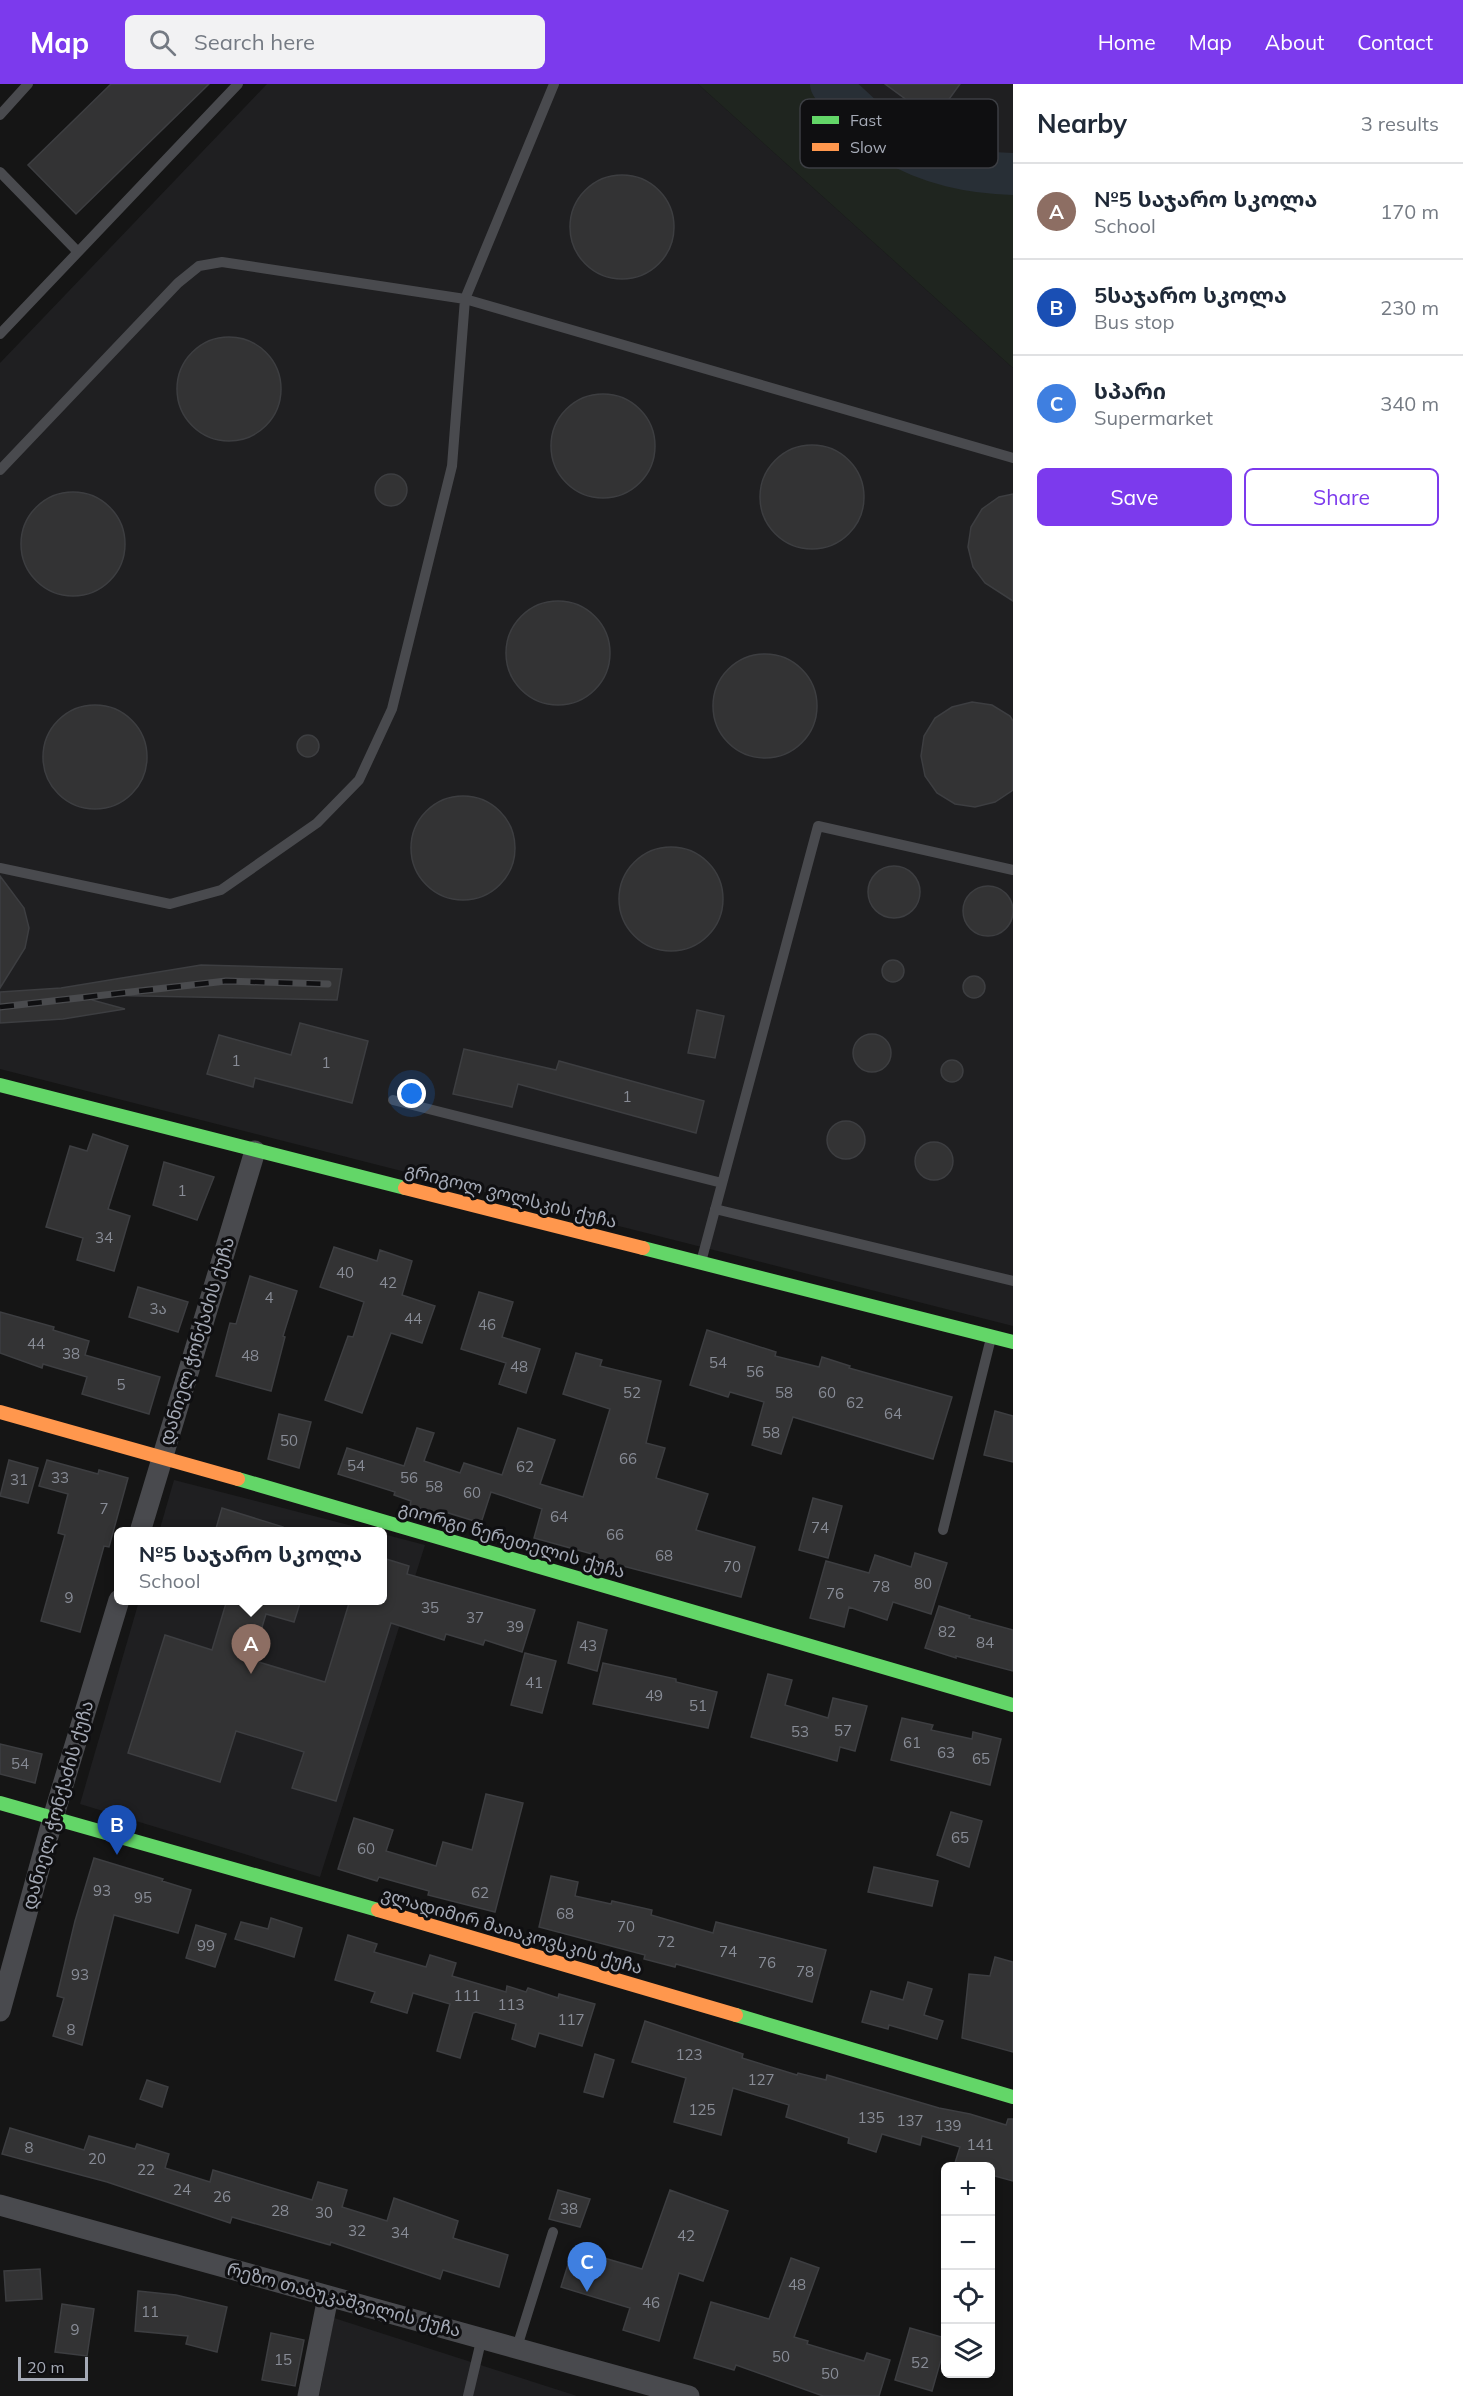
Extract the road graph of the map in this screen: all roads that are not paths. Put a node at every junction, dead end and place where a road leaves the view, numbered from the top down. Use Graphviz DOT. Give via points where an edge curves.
graph roads {
  1 [pos="28,84"];
  2 [pos="238,84"];
  3 [pos="554,84"];
  4 [pos="0,115"];
  5 [pos="0,172"];
  6 [pos="78,252"];
  7 [pos="465,299"];
  8 [pos="0,334"];
  9 [pos="1013,458"];
  10 [pos="0,470"];
  11 [pos="0,868"];
  12 [pos="1013,870"];
  13 [pos="0,1085"];
  14 [pos="393,1100"];
  15 [pos="255,1151"];
  16 [pos="722,1183"];
  17 [pos="715,1209"];
  18 [pos="701,1262"];
  19 [pos="1013,1281"];
  20 [pos="992,1337"];
  21 [pos="1013,1342"];
  22 [pos="0,1412"];
  23 [pos="162,1457"];
  24 [pos="141,1527"];
  25 [pos="943,1530"];
  26 [pos="117,1605"];
  27 [pos="1013,1705"];
  28 [pos="0,1803"];
  29 [pos="53,1818"];
  30 [pos="0,2012"];
  31 [pos="1013,2097"];
  32 [pos="0,2205"];
  33 [pos="553,2232"];
  34 [pos="328,2297"];
  35 [pos="482,2337"];
  36 [pos="517,2347"];
  37 [pos="308,2396"];
  38 [pos="468,2396"];
  39 [pos="689,2396"];
  1 -- 4 [label="lane"];
  2 -- 6 [label="lane"];
  3 -- 7 [label="lane"];
  5 -- 6 [label="lane"];
  6 -- 8 [label="lane"];
  7 -- 9 [label="lane"];
  7 -- 10 [label="lane" via="222,262 199,266 178,283"];
  7 -- 11 [label="lane" via="452,466 392,709 359,780 317,823 221,890 170,904"];
  12 -- 16 [label="lane" via="818,826"];
  13 -- 15 [label="street, გრიგოლ ვოლსკის ქუჩა"];
  14 -- 16 [label="lane"];
  15 -- 18 [label="street, გრიგოლ ვოლსკის ქუჩა"];
  15 -- 23 [label="street, დანიელ ჭონქაძის ქუჩა"];
  16 -- 17 [label="lane"];
  17 -- 18 [label="lane"];
  17 -- 19 [label="lane"];
  18 -- 20 [label="street, გრიგოლ ვოლსკის ქუჩა"];
  20 -- 21 [label="street, გრიგოლ ვოლსკის ქუჩა"];
  20 -- 25 [label="lane"];
  22 -- 23 [label="street, გიორგი წერეთელის ქუჩა"];
  23 -- 24 [label="street, დანიელ ჭონქაძის ქუჩა"];
  23 -- 27 [label="street, გიორგი წერეთელის ქუჩა"];
  26 -- 29 [label="street, დანიელ ჭონქაძის ქუჩა"];
  28 -- 29 [label="street, ვლადიმირ მაიაკოვსკის ქუჩა"];
  29 -- 30 [label="street, დანიელ ჭონქაძის ქუჩა"];
  29 -- 31 [label="street, ვლადიმირ მაიაკოვსკის ქუჩა"];
  32 -- 34 [label="street, რეზო თაბუკაშვილის ქუჩა"];
  33 -- 36 [label="lane"];
  34 -- 35 [label="street, რეზო თაბუკაშვილის ქუჩა"];
  34 -- 37 [label="street"];
  35 -- 36 [label="street, რეზო თაბუკაშვილის ქუჩა"];
  35 -- 38 [label="lane"];
  36 -- 39 [label="street, რეზო თაბუკაშვილის ქუჩა"];
}
